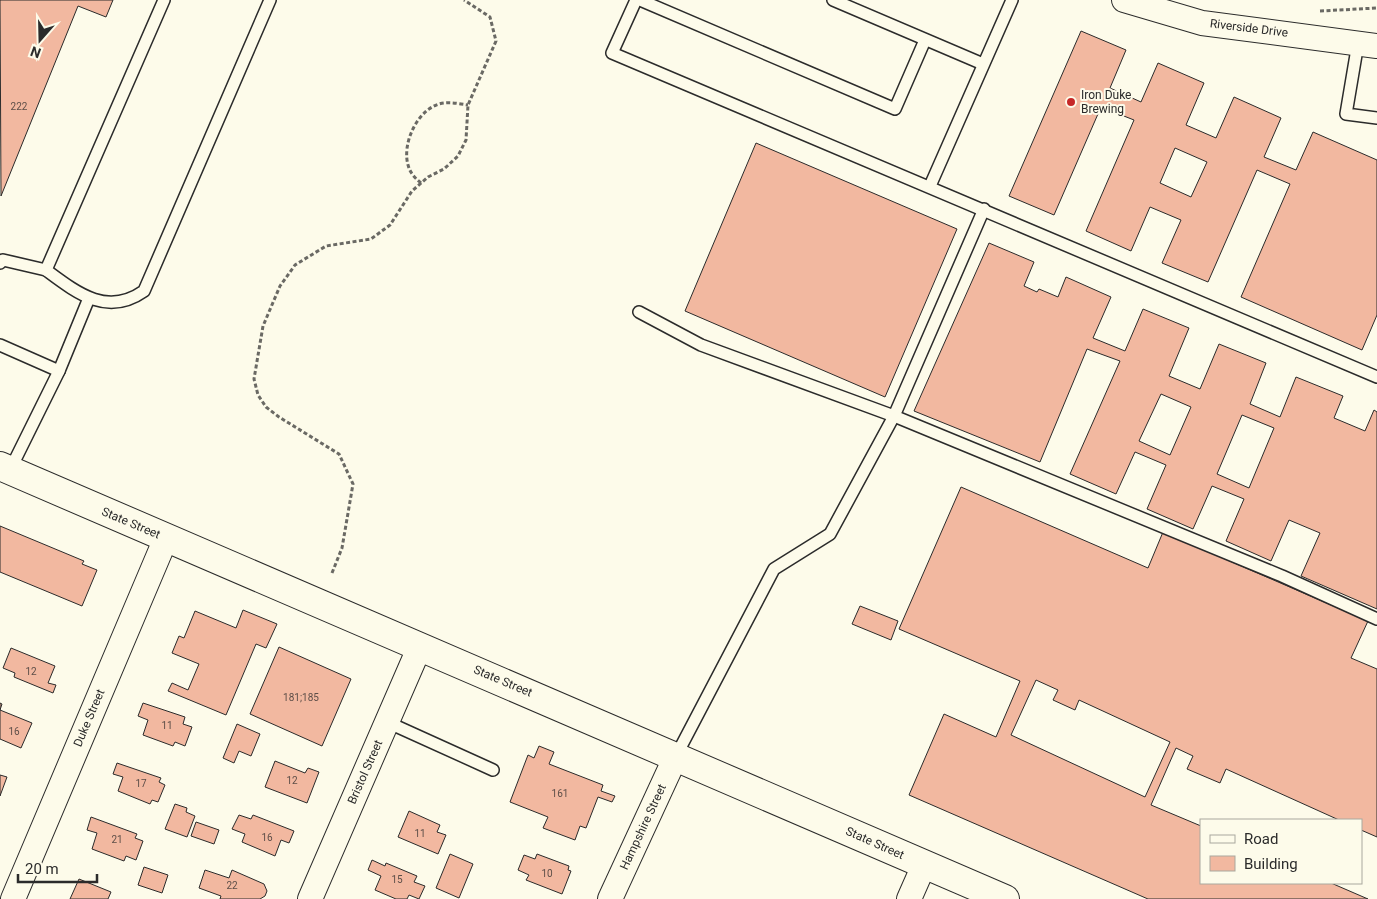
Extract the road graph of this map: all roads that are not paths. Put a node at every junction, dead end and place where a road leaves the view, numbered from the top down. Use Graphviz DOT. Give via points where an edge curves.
graph roads {
  1 [pos="164,0"];
  2 [pos="270,0"];
  3 [pos="636,0"];
  4 [pos="640,0"];
  5 [pos="833,0"];
  6 [pos="1012,0"];
  7 [pos="1124,0"];
  8 [pos="925,40"];
  9 [pos="1368,45"];
  10 [pos="983,64"];
  11 [pos="1377,118"];
  12 [pos="930,186"];
  13 [pos="984,209"];
  14 [pos="0,263"];
  15 [pos="46,270"];
  16 [pos="89,298"];
  17 [pos="639,312"];
  18 [pos="0,345"];
  19 [pos="58,372"];
  20 [pos="1377,376"];
  21 [pos="894,416"];
  22 [pos="5,468"];
  23 [pos="166,538"];
  24 [pos="1377,619"];
  25 [pos="420,646"];
  26 [pos="387,722"];
  27 [pos="676,756"];
  28 [pos="493,770"];
  29 [pos="924,864"];
  30 [pos="13,899"];
  31 [pos="310,899"];
  32 [pos="610,899"];
  33 [pos="909,899"];
  34 [pos="1005,899"];
  1 -- 15 [label="lane"];
  2 -- 16 [label="lane" via="144,292 130,301 118,303"];
  3 -- 12 [label="lane" via="612,53"];
  4 -- 8 [label="lane" via="896,109"];
  5 -- 8 [label="lane"];
  6 -- 10 [label="lane"];
  7 -- 9 [label="street, Riverside Drive" via="1202,23"];
  8 -- 10 [label="lane"];
  9 -- 11 [label="lane" via="1346,114"];
  10 -- 12 [label="lane"];
  12 -- 13 [label="lane"];
  13 -- 20 [label="lane"];
  13 -- 21 [label="lane"];
  14 -- 15 [label="lane" via="3,260"];
  15 -- 16 [label="lane"];
  16 -- 19 [label="lane"];
  17 -- 21 [label="lane" via="701,345"];
  18 -- 19 [label="lane"];
  19 -- 22 [label="lane"];
  21 -- 24 [label="lane" via="1282,576"];
  21 -- 27 [label="lane" via="830,534 774,569"];
  22 -- 23 [label="street, State Street"];
  23 -- 25 [label="street, State Street"];
  23 -- 30 [label="street, Duke Street"];
  25 -- 26 [label="street, Bristol Street"];
  25 -- 27 [label="street, State Street"];
  26 -- 28 [label="lane"];
  26 -- 31 [label="street, Bristol Street"];
  27 -- 29 [label="street, State Street"];
  27 -- 32 [label="street, Hampshire Street"];
  29 -- 33 [label="street"];
  29 -- 34 [label="street, State Street"];
}
